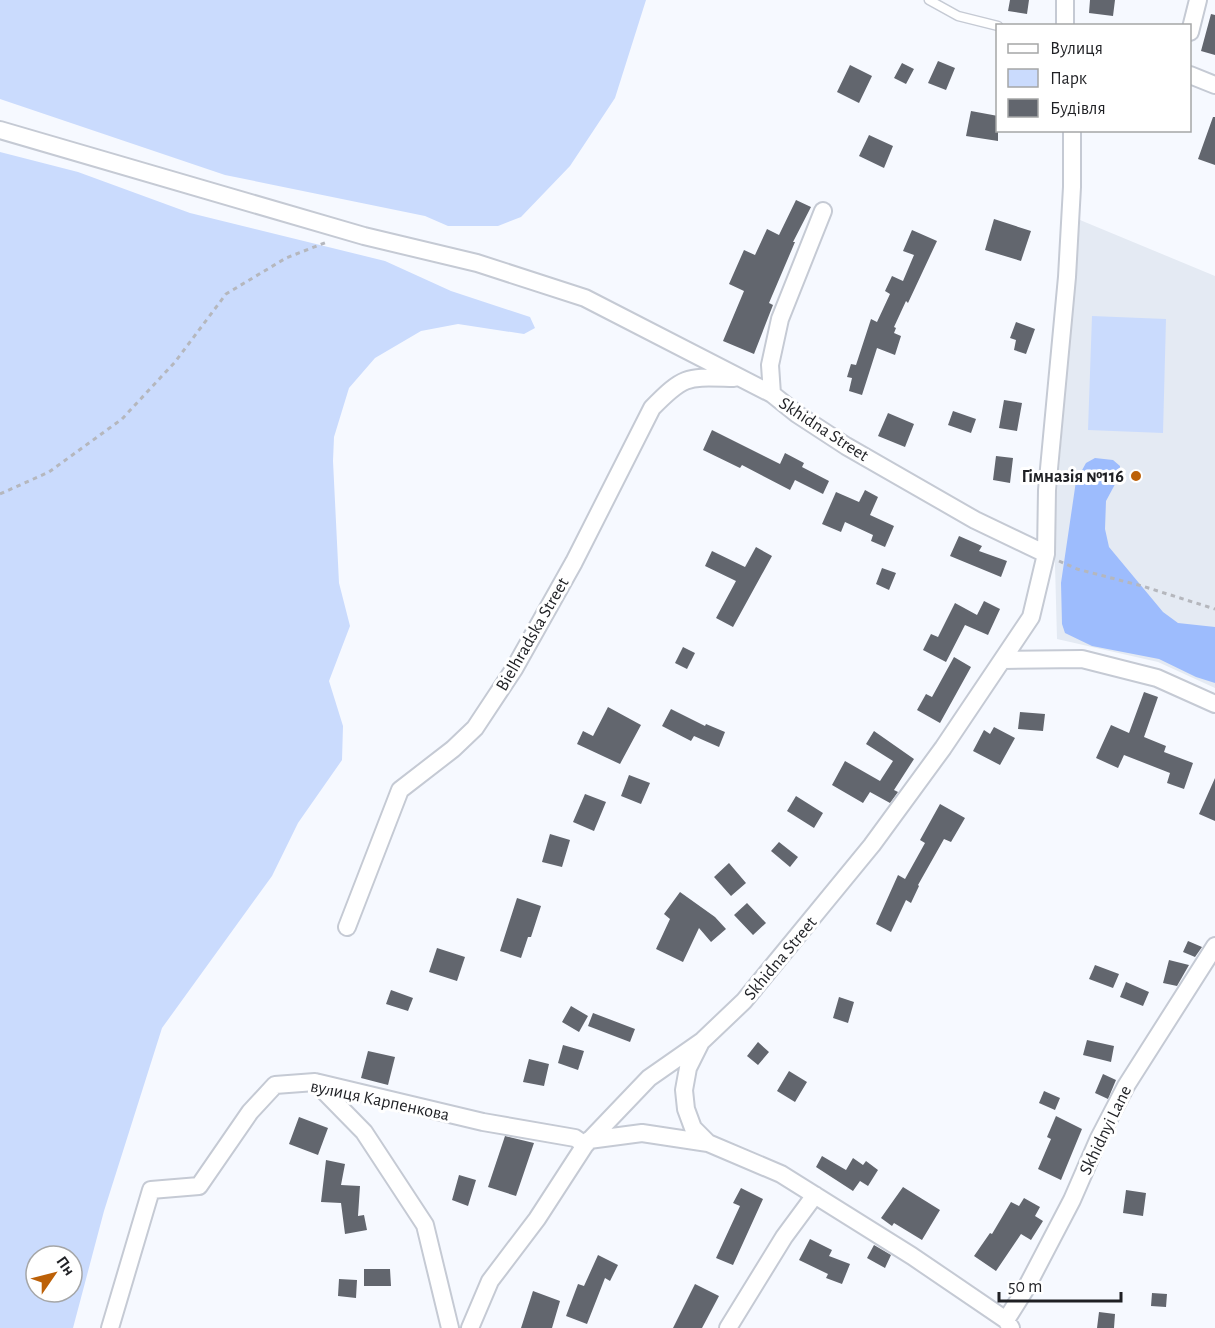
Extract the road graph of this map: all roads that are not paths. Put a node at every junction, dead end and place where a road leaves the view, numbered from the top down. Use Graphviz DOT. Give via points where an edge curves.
graph roads {
  1 [pos="930,0"];
  2 [pos="1065,0"];
  3 [pos="1198,0"];
  4 [pos="1065,24"];
  5 [pos="996,26"];
  6 [pos="1191,28"];
  7 [pos="1191,75"];
  8 [pos="1215,85"];
  9 [pos="0,130"];
  10 [pos="1072,132"];
  11 [pos="823,211"];
  12 [pos="738,378"];
  13 [pos="772,394"];
  14 [pos="1046,554"];
  15 [pos="1003,660"];
  16 [pos="1215,704"];
  17 [pos="347,927"];
  18 [pos="1215,946"];
  19 [pos="702,1041"];
  20 [pos="315,1082"];
  21 [pos="587,1142"];
  22 [pos="708,1143"];
  23 [pos="815,1195"];
  24 [pos="1008,1324"];
  25 [pos="110,1328"];
  26 [pos="450,1328"];
  27 [pos="470,1328"];
  28 [pos="728,1328"];
  1 -- 5 [label="lane" via="958,16"];
  2 -- 4 [label="street"];
  3 -- 6 [label="street"];
  7 -- 8 [label="street"];
  9 -- 12 [label="street" via="351,232 477,263 585,298"];
  10 -- 14 [label="street, Skhidna Street" via="1067,277 1047,490"];
  11 -- 13 [label="street, Skhidna Street" via="780,319 771,365"];
  12 -- 13 [label="street"];
  12 -- 17 [label="street, Bielhradska Street" via="692,377 672,387 652,408 574,562 475,728 400,790"];
  13 -- 14 [label="street, Skhidna Street" via="856,451 975,520"];
  14 -- 15 [label="street, Skhidna Street" via="1031,617"];
  15 -- 16 [label="street" via="1082,659 1157,678"];
  15 -- 19 [label="street, Skhidna Street" via="872,845 744,1001"];
  18 -- 24 [label="street, Skhidnyi Lane" via="1126,1086"];
  19 -- 21 [label="street, Skhidna Street" via="650,1078"];
  19 -- 22 [label="street" via="688,1068 684,1090 693,1128"];
  20 -- 21 [label="street, вулиця Карпенкова"];
  20 -- 25 [label="street, вулиця Карпенкова" via="275,1085 250,1112 199,1186 151,1190"];
  20 -- 26 [label="street" via="364,1132 425,1226"];
  21 -- 22 [label="street, Skhidnyi Lane" via="642,1132"];
  21 -- 27 [label="street, Skhidna Street" via="537,1219 490,1281"];
  22 -- 23 [label="street, Skhidnyi Lane" via="781,1174"];
  23 -- 24 [label="street, Skhidnyi Lane" via="912,1256"];
  23 -- 28 [label="street"];
}
